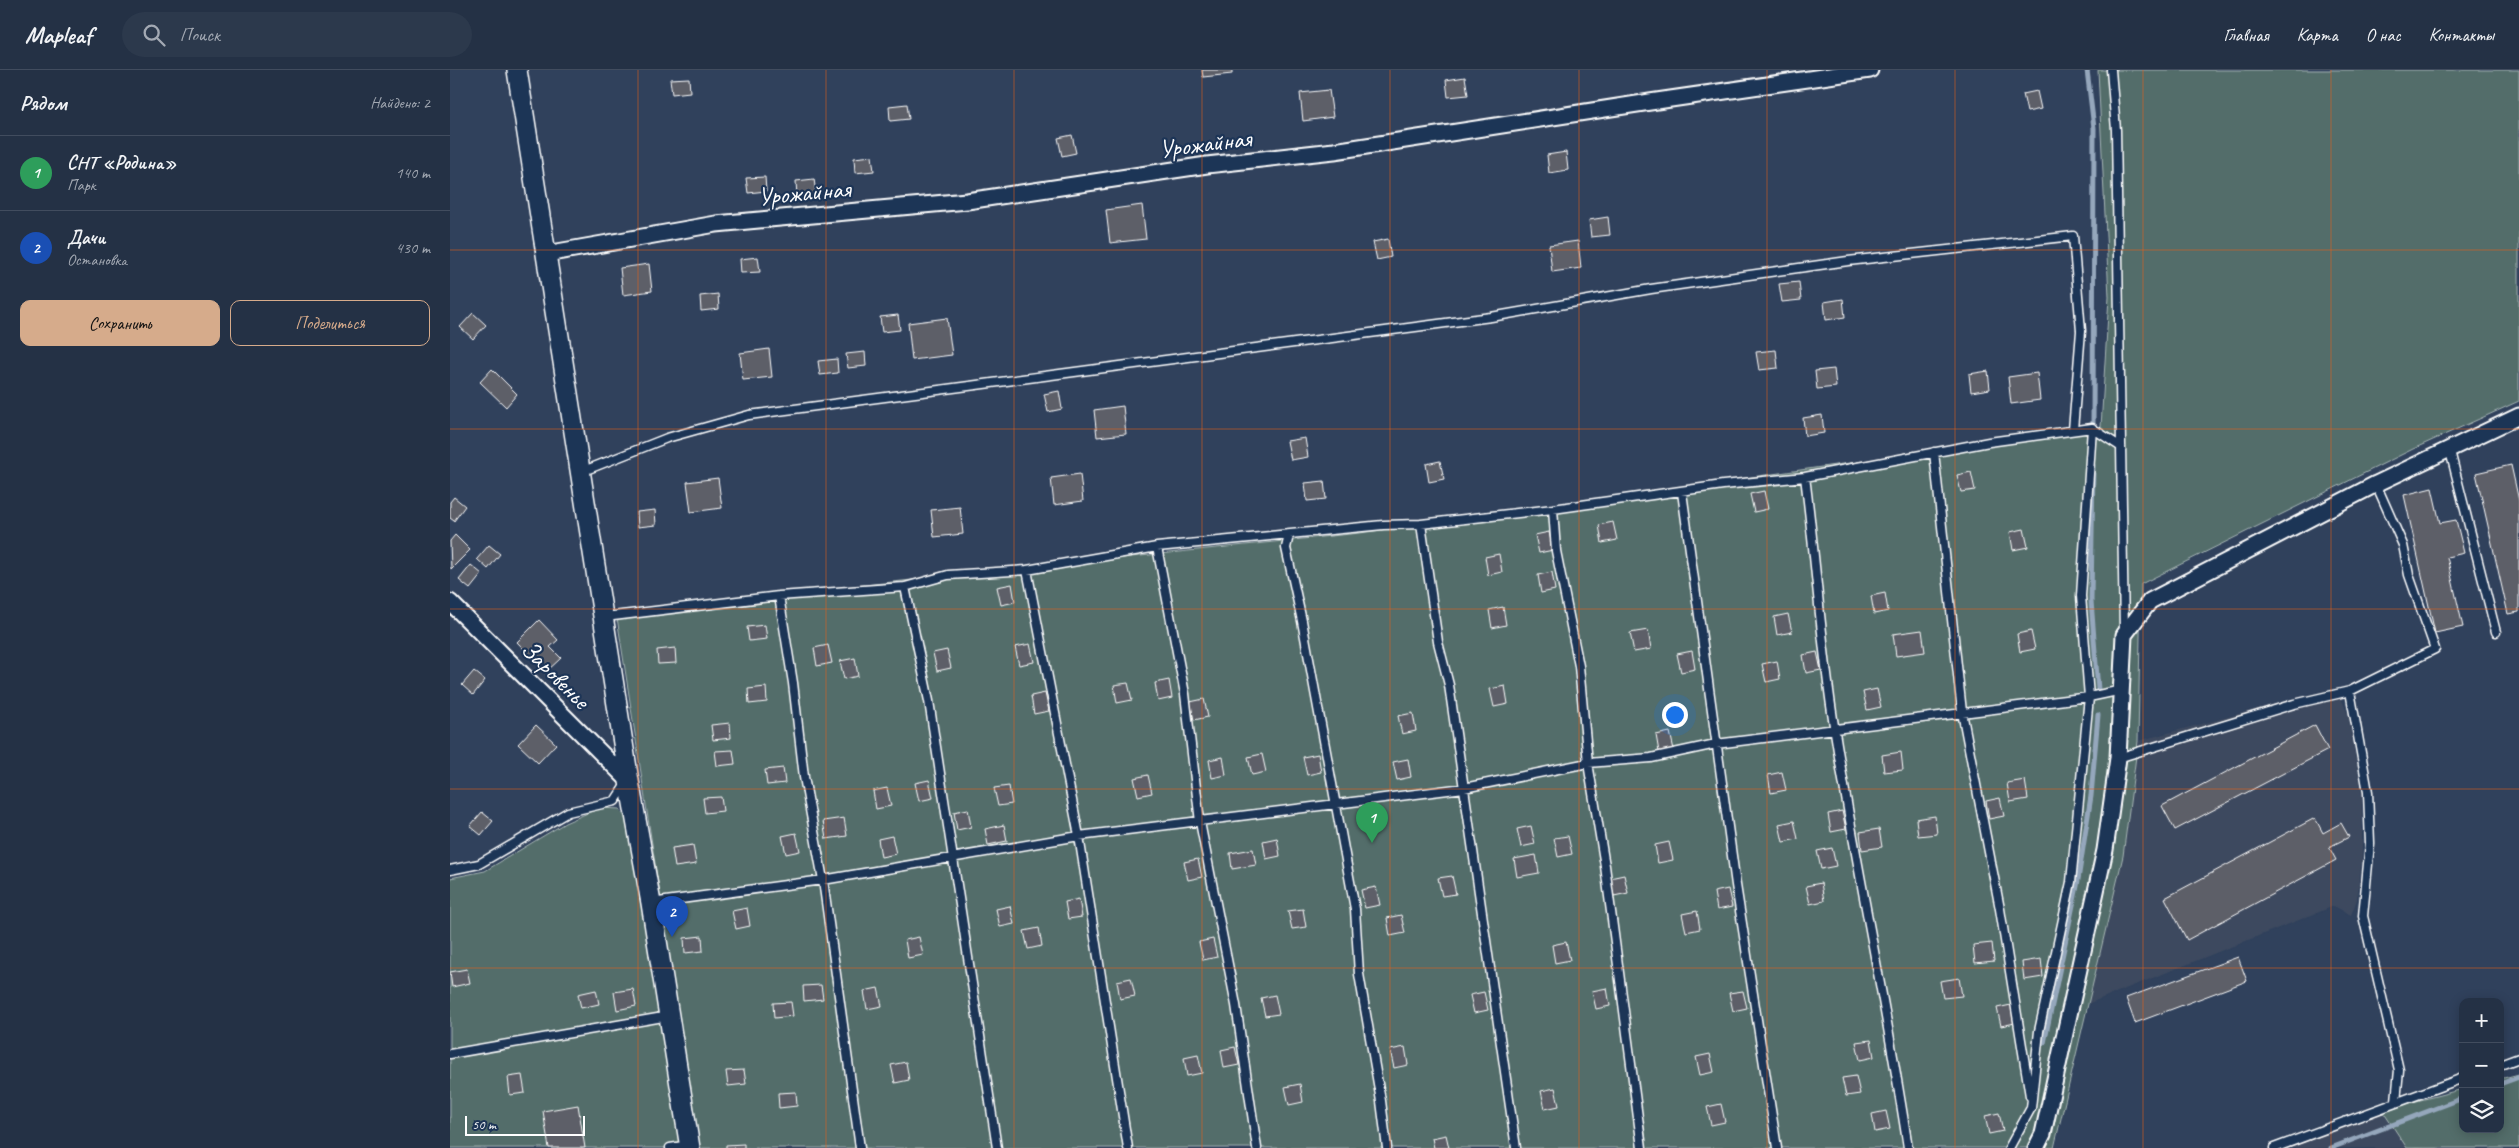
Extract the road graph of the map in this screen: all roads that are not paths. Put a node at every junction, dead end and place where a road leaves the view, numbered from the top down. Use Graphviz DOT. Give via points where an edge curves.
graph roads {
  1 [pos="517,70"];
  2 [pos="1870,70"];
  3 [pos="2111,70"];
  4 [pos="546,254"];
  5 [pos="2519,416"];
  6 [pos="2092,428"];
  7 [pos="2073,430"];
  8 [pos="2121,448"];
  9 [pos="2449,448"];
  10 [pos="1934,452"];
  11 [pos="581,472"];
  12 [pos="1805,477"];
  13 [pos="2376,484"];
  14 [pos="1682,492"];
  15 [pos="1553,509"];
  16 [pos="1421,524"];
  17 [pos="1289,535"];
  18 [pos="1156,547"];
  19 [pos="1027,570"];
  20 [pos="905,587"];
  21 [pos="779,596"];
  22 [pos="450,602"];
  23 [pos="605,617"];
  24 [pos="2496,632"];
  25 [pos="2124,635"];
  26 [pos="2122,690"];
  27 [pos="2350,692"];
  28 [pos="2089,697"];
  29 [pos="1962,712"];
  30 [pos="1834,729"];
  31 [pos="1716,744"];
  32 [pos="2118,758"];
  33 [pos="1588,763"];
  34 [pos="629,781"];
  35 [pos="1464,788"];
  36 [pos="1336,806"];
  37 [pos="1200,822"];
  38 [pos="1079,836"];
  39 [pos="954,858"];
  40 [pos="450,870"];
  41 [pos="823,880"];
  42 [pos="651,903"];
  43 [pos="669,1016"];
  44 [pos="450,1054"];
  45 [pos="2519,1058"];
  46 [pos="2504,1064"];
  47 [pos="2459,1079"];
  48 [pos="2396,1101"];
  49 [pos="2031,1108"];
  50 [pos="690,1146"];
  51 [pos="670,1148"];
  52 [pos="860,1148"];
  53 [pos="997,1148"];
  54 [pos="1128,1148"];
  55 [pos="1257,1148"];
  56 [pos="1386,1148"];
  57 [pos="1516,1148"];
  58 [pos="1642,1148"];
  59 [pos="1777,1148"];
  60 [pos="1908,1148"];
  61 [pos="2009,1148"];
  62 [pos="2036,1148"];
  63 [pos="2274,1148"];
  1 -- 4 [label="street"];
  2 -- 4 [label="street, Урожайная" via="1334,151 1208,165 967,201 716,224"];
  3 -- 8 [label="lane" via="2116,130"];
  4 -- 11 [label="street"];
  5 -- 9 [label="street"];
  6 -- 7 [label="lane"];
  6 -- 8 [label="lane"];
  6 -- 28 [label="lane" via="2081,596"];
  7 -- 10 [label="lane"];
  7 -- 11 [label="lane" via="2081,331 2073,236 1848,261 1651,289 1491,317 749,415 667,438"];
  8 -- 25 [label="lane"];
  9 -- 13 [label="street"];
  9 -- 24 [label="lane"];
  10 -- 12 [label="lane"];
  10 -- 29 [label="lane"];
  11 -- 23 [label="street"];
  12 -- 14 [label="lane" via="1723,484"];
  12 -- 30 [label="lane"];
  13 -- 25 [label="street" via="2150,601"];
  13 -- 27 [label="lane" via="2403,545 2409,575 2435,649"];
  14 -- 15 [label="lane"];
  14 -- 31 [label="lane"];
  15 -- 16 [label="lane"];
  15 -- 33 [label="lane" via="1556,551 1579,666"];
  16 -- 17 [label="lane"];
  16 -- 35 [label="lane"];
  17 -- 18 [label="lane"];
  17 -- 36 [label="lane" via="1286,548"];
  18 -- 19 [label="lane"];
  18 -- 37 [label="lane" via="1184,694"];
  19 -- 20 [label="lane" via="948,574"];
  19 -- 38 [label="lane"];
  20 -- 21 [label="lane"];
  20 -- 39 [label="lane" via="929,701"];
  21 -- 23 [label="lane"];
  21 -- 41 [label="lane" via="804,777"];
  22 -- 34 [label="street, Заровенье"];
  23 -- 34 [label="street"];
  25 -- 26 [label="street"];
  26 -- 28 [label="lane"];
  26 -- 32 [label="street"];
  27 -- 32 [label="lane" via="2294,704"];
  27 -- 48 [label="lane" via="2368,792 2370,843 2363,916 2398,1070"];
  28 -- 29 [label="lane"];
  28 -- 49 [label="lane" via="2070,882 2039,1031"];
  29 -- 30 [label="lane"];
  29 -- 49 [label="lane" via="2000,909"];
  30 -- 31 [label="lane"];
  30 -- 60 [label="lane"];
  31 -- 33 [label="lane" via="1650,758"];
  31 -- 59 [label="lane"];
  32 -- 62 [label="street" via="2106,850 2043,1134"];
  33 -- 35 [label="lane"];
  33 -- 58 [label="lane" via="1606,866"];
  34 -- 40 [label="lane" via="615,801 568,812 479,864"];
  34 -- 42 [label="street"];
  35 -- 36 [label="lane"];
  35 -- 57 [label="lane"];
  36 -- 37 [label="lane"];
  36 -- 56 [label="lane" via="1355,909 1359,974 1382,1102"];
  37 -- 38 [label="lane"];
  37 -- 55 [label="lane" via="1236,1005"];
  38 -- 39 [label="lane"];
  38 -- 54 [label="lane"];
  39 -- 41 [label="lane"];
  39 -- 53 [label="lane"];
  41 -- 42 [label="lane"];
  41 -- 52 [label="lane"];
  42 -- 43 [label="street"];
  43 -- 44 [label="lane"];
  43 -- 50 [label="street"];
  45 -- 46 [label="lane"];
  47 -- 48 [label="lane"];
  48 -- 63 [label="lane"];
  49 -- 61 [label="lane"];
  50 -- 51 [label="lane"];
}
